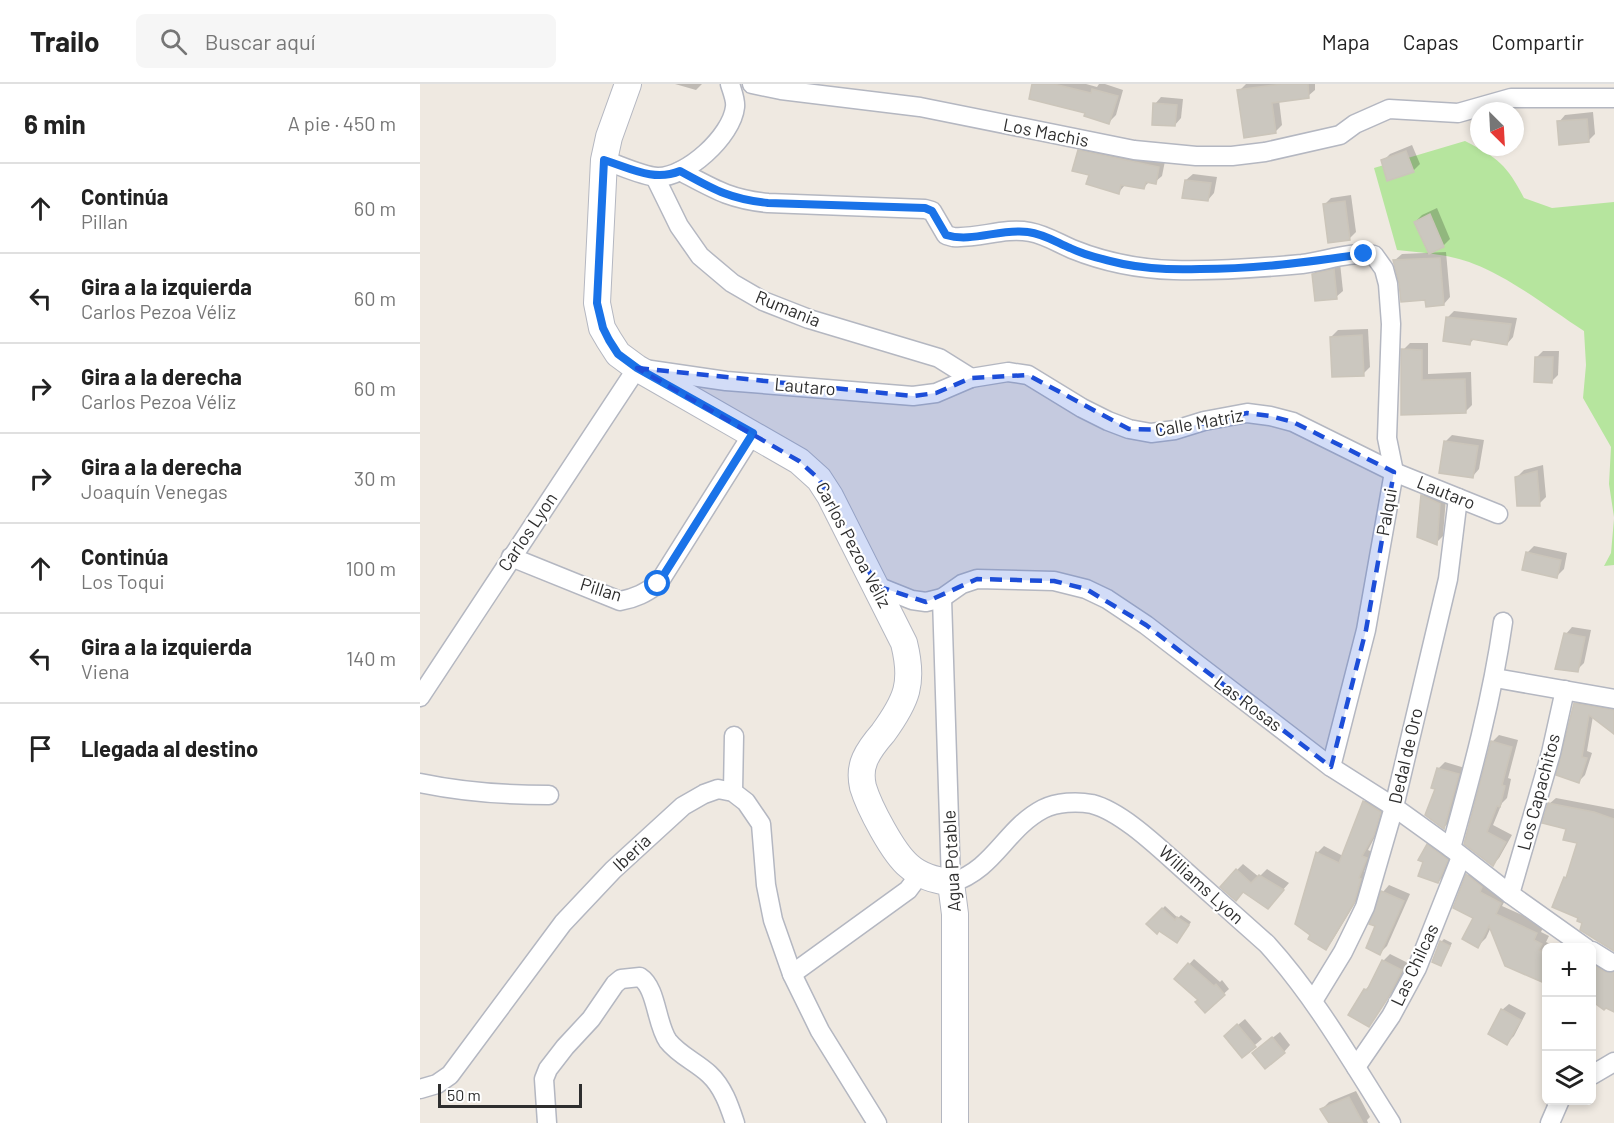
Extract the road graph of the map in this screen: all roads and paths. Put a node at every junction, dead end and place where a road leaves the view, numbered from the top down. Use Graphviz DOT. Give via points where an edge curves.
graph roads {
  1 [pos="628,84"];
  2 [pos="730,84"];
  3 [pos="752,84"];
  4 [pos="1614,98"];
  5 [pos="604,160"];
  6 [pos="680,171"];
  7 [pos="655,177"];
  8 [pos="637,368"];
  9 [pos="970,378"];
  10 [pos="753,433"];
  11 [pos="1394,472"];
  12 [pos="1458,498"];
  13 [pos="1498,514"];
  14 [pos="511,557"];
  15 [pos="877,586"];
  16 [pos="942,598"];
  17 [pos="1503,622"];
  18 [pos="1495,678"];
  19 [pos="1565,690"];
  20 [pos="420,697"];
  21 [pos="1614,699"];
  22 [pos="734,736"];
  23 [pos="1331,767"];
  24 [pos="420,783"];
  25 [pos="733,792"];
  26 [pos="549,795"];
  27 [pos="1394,807"];
  28 [pos="1456,852"];
  29 [pos="920,874"];
  30 [pos="951,883"];
  31 [pos="1510,894"];
  32 [pos="1579,943"];
  33 [pos="1596,953"];
  34 [pos="1610,962"];
  35 [pos="792,974"];
  36 [pos="1313,1001"];
  37 [pos="1614,1062"];
  38 [pos="1356,1067"];
  39 [pos="1596,1073"];
  40 [pos="420,1089"];
  41 [pos="1558,1105"];
  42 [pos="548,1123"];
  43 [pos="735,1123"];
  44 [pos="877,1123"];
  45 [pos="955,1123"];
  46 [pos="1391,1123"];
  47 [pos="1550,1123"];
  1 -- 5 [label="main road, Carlos Pezoa Véliz"];
  2 -- 6 [label="street" via="736,105 732,122 705,154"];
  3 -- 4 [label="street, Los Machis" via="920,108 1134,150 1196,156 1266,152 1340,135 1389,109 1458,113 1511,98"];
  5 -- 7 [label="street"];
  5 -- 8 [label="main road, Carlos Pezoa Véliz" via="597,303 609,340 618,354"];
  6 -- 7 [label="street"];
  6 -- 11 [label="street, Palqui" via="742,200 925,208 932,211 946,235 1030,232 1125,265 1172,270 1243,269 1374,255 1384,268 1388,284 1391,324 1387,438"];
  7 -- 9 [label="street, Rumania" via="679,226 700,256 732,284 809,319 939,358"];
  8 -- 9 [label="street, Lautaro" via="726,381 913,396 936,393"];
  8 -- 10 [label="main road, Carlos Pezoa Véliz"];
  8 -- 14 [label="street, Carlos Lyon"];
  9 -- 11 [label="street, Calle Matriz" via="1008,372 1028,375 1108,421 1151,433 1247,413 1270,416 1293,422"];
  10 -- 14 [label="street, Pillan" via="658,584 645,594 621,601"];
  10 -- 15 [label="main road, Carlos Pezoa Véliz" via="799,461 819,479"];
  11 -- 12 [label="street, Lautaro"];
  11 -- 23 [label="street, Palqui" via="1366,630"];
  12 -- 13 [label="street, Lautaro"];
  12 -- 27 [label="street, Dedal de Oro" via="1448,579"];
  14 -- 20 [label="street, Carlos Lyon"];
  15 -- 16 [label="street, Las Rosas" via="912,600"];
  15 -- 29 [label="main road, Carlos Pezoa Véliz" via="904,643 910,664 909,686 865,759 862,785 898,854"];
  16 -- 23 [label="street, Las Rosas" via="977,579 1054,582 1086,589 1146,625"];
  16 -- 30 [label="street, Agua Potable"];
  17 -- 18 [label="street, Las Chilcas"];
  18 -- 19 [label="street"];
  18 -- 28 [label="street, Las Chilcas"];
  19 -- 21 [label="street"];
  19 -- 31 [label="street, Los Capachitos"];
  22 -- 25 [label="street"];
  23 -- 27 [label="street, Las Rosas"];
  24 -- 26 [label="street" via="455,790"];
  25 -- 35 [label="street" via="746,802 761,824 773,920"];
  25 -- 40 [label="street, Iberia" via="718,789 683,806 613,870 563,923 450,1075"];
  27 -- 28 [label="street, Las Rosas"];
  27 -- 36 [label="street, Dedal de Oro" via="1365,907"];
  28 -- 31 [label="street, Las Rosas"];
  28 -- 38 [label="street, Las Chilcas" via="1417,968 1391,1016"];
  29 -- 30 [label="main road, Carlos Pezoa Véliz"];
  29 -- 35 [label="street" via="908,890"];
  30 -- 36 [label="street, Williams Lyon" via="983,866 1017,827 1044,808 1076,802 1094,805 1112,812 1151,841 1267,944"];
  30 -- 45 [label="main road, Agua Potable" via="956,914"];
  31 -- 32 [label="street, Las Rosas"];
  33 -- 34 [label="street"];
  35 -- 44 [label="street" via="820,1031"];
  36 -- 38 [label="street, Williams Lyon"];
  37 -- 39 [label="street"];
  38 -- 46 [label="street, Williams Lyon"];
  41 -- 47 [label="street"];
  42 -- 43 [label="street" via="544,1079 548,1069 615,984 621,979 640,977 648,986 669,1042 720,1086"];
}
